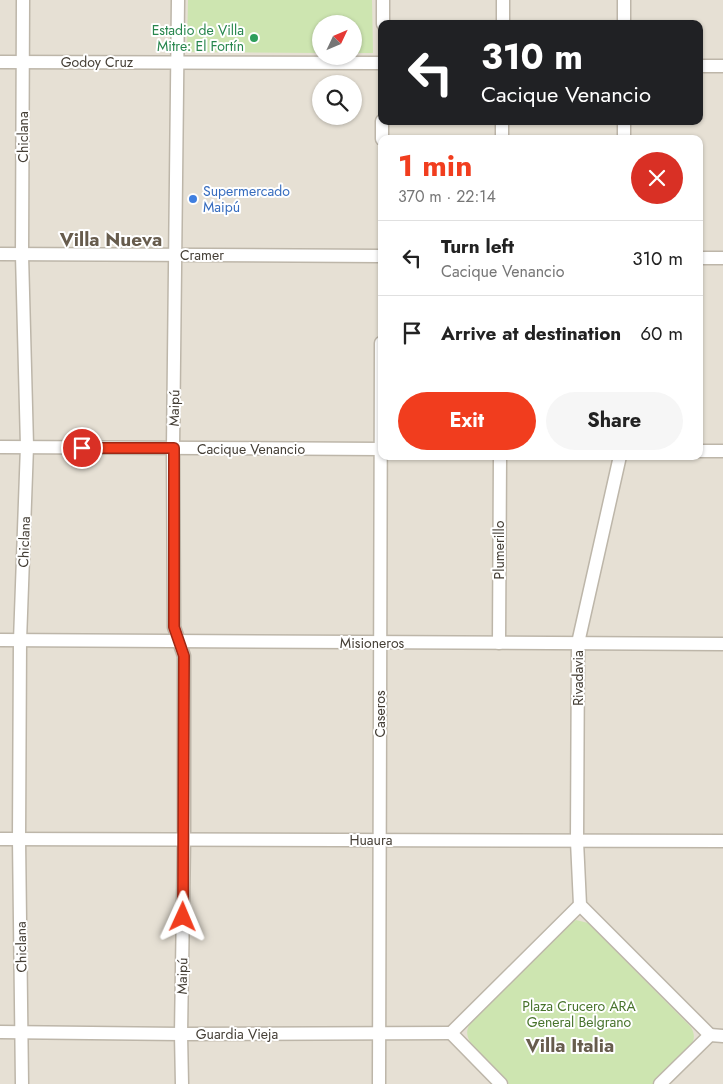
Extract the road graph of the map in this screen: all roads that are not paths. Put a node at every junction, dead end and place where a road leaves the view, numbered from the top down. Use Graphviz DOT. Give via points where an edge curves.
graph roads {
  1 [pos="23,0"];
  2 [pos="178,0"];
  3 [pos="383,0"];
  4 [pos="503,0"];
  5 [pos="624,0"];
  6 [pos="383,20"];
  7 [pos="503,20"];
  8 [pos="624,20"];
  9 [pos="0,62"];
  10 [pos="23,62"];
  11 [pos="178,62"];
  12 [pos="378,63"];
  13 [pos="703,66"];
  14 [pos="723,66"];
  15 [pos="0,254"];
  16 [pos="22,254"];
  17 [pos="175,255"];
  18 [pos="378,256"];
  19 [pos="703,258"];
  20 [pos="723,258"];
  21 [pos="0,447"];
  22 [pos="26,447"];
  23 [pos="174,448"];
  24 [pos="378,449"];
  25 [pos="703,451"];
  26 [pos="723,451"];
  27 [pos="381,460"];
  28 [pos="500,460"];
  29 [pos="619,460"];
  30 [pos="0,640"];
  31 [pos="20,641"];
  32 [pos="179,642"];
  33 [pos="380,643"];
  34 [pos="499,643"];
  35 [pos="578,643"];
  36 [pos="723,644"];
  37 [pos="0,838"];
  38 [pos="19,839"];
  39 [pos="184,840"];
  40 [pos="379,840"];
  41 [pos="577,841"];
  42 [pos="723,841"];
  43 [pos="580,905"];
  44 [pos="0,1032"];
  45 [pos="22,1032"];
  46 [pos="451,1033"];
  47 [pos="180,1034"];
  48 [pos="379,1034"];
  49 [pos="710,1035"];
  50 [pos="723,1036"];
  51 [pos="22,1084"];
  52 [pos="182,1084"];
  53 [pos="379,1084"];
  54 [pos="501,1084"];
  55 [pos="660,1084"];
  1 -- 10 [label="street, Chiclana"];
  2 -- 11 [label="street, Maipú"];
  3 -- 6 [label="street"];
  4 -- 7 [label="street"];
  5 -- 8 [label="street"];
  9 -- 10 [label="street, Godoy Cruz"];
  10 -- 11 [label="street, Godoy Cruz"];
  10 -- 16 [label="street, Chiclana"];
  11 -- 12 [label="street, Godoy Cruz"];
  11 -- 17 [label="street, Maipú"];
  13 -- 14 [label="street"];
  15 -- 16 [label="street, Cramer"];
  16 -- 17 [label="street, Cramer"];
  16 -- 22 [label="street, Chiclana"];
  17 -- 18 [label="street, Cramer"];
  17 -- 23 [label="street, Maipú"];
  19 -- 20 [label="street"];
  21 -- 22 [label="street, Cacique Venancio"];
  22 -- 23 [label="street, Cacique Venancio"];
  22 -- 31 [label="street, Chiclana"];
  23 -- 24 [label="street, Cacique Venancio"];
  23 -- 32 [label="street, Maipú" via="174,627"];
  25 -- 26 [label="street"];
  27 -- 33 [label="street, Caseros"];
  28 -- 34 [label="street, Plumerillo"];
  29 -- 35 [label="street, Rivadavia"];
  30 -- 31 [label="street, Misioneros"];
  31 -- 32 [label="street, Misioneros"];
  31 -- 38 [label="street, Chiclana"];
  32 -- 33 [label="street, Misioneros"];
  32 -- 39 [label="street, Maipú" via="184,656"];
  33 -- 34 [label="street, Misioneros"];
  33 -- 40 [label="street, Caseros"];
  34 -- 35 [label="street, Misioneros"];
  35 -- 36 [label="street, Misioneros"];
  35 -- 41 [label="street, Rivadavia"];
  37 -- 38 [label="street, Huaura"];
  38 -- 39 [label="street, Huaura"];
  38 -- 45 [label="street, Chiclana"];
  39 -- 40 [label="street, Huaura"];
  39 -- 47 [label="street, Maipú"];
  40 -- 41 [label="street, Huaura"];
  40 -- 48 [label="street, Caseros"];
  41 -- 42 [label="street, Huaura"];
  41 -- 43 [label="street, Rivadavia"];
  43 -- 46 [label="street"];
  43 -- 49 [label="street"];
  44 -- 45 [label="street, Guardia Vieja"];
  45 -- 47 [label="street, Guardia Vieja"];
  45 -- 51 [label="street, Chiclana"];
  46 -- 48 [label="street, Guardia Vieja"];
  46 -- 54 [label="street"];
  47 -- 48 [label="street, Guardia Vieja"];
  47 -- 52 [label="street, Maipú"];
  48 -- 53 [label="street, Caseros"];
  49 -- 50 [label="street"];
  49 -- 55 [label="street"];
}
